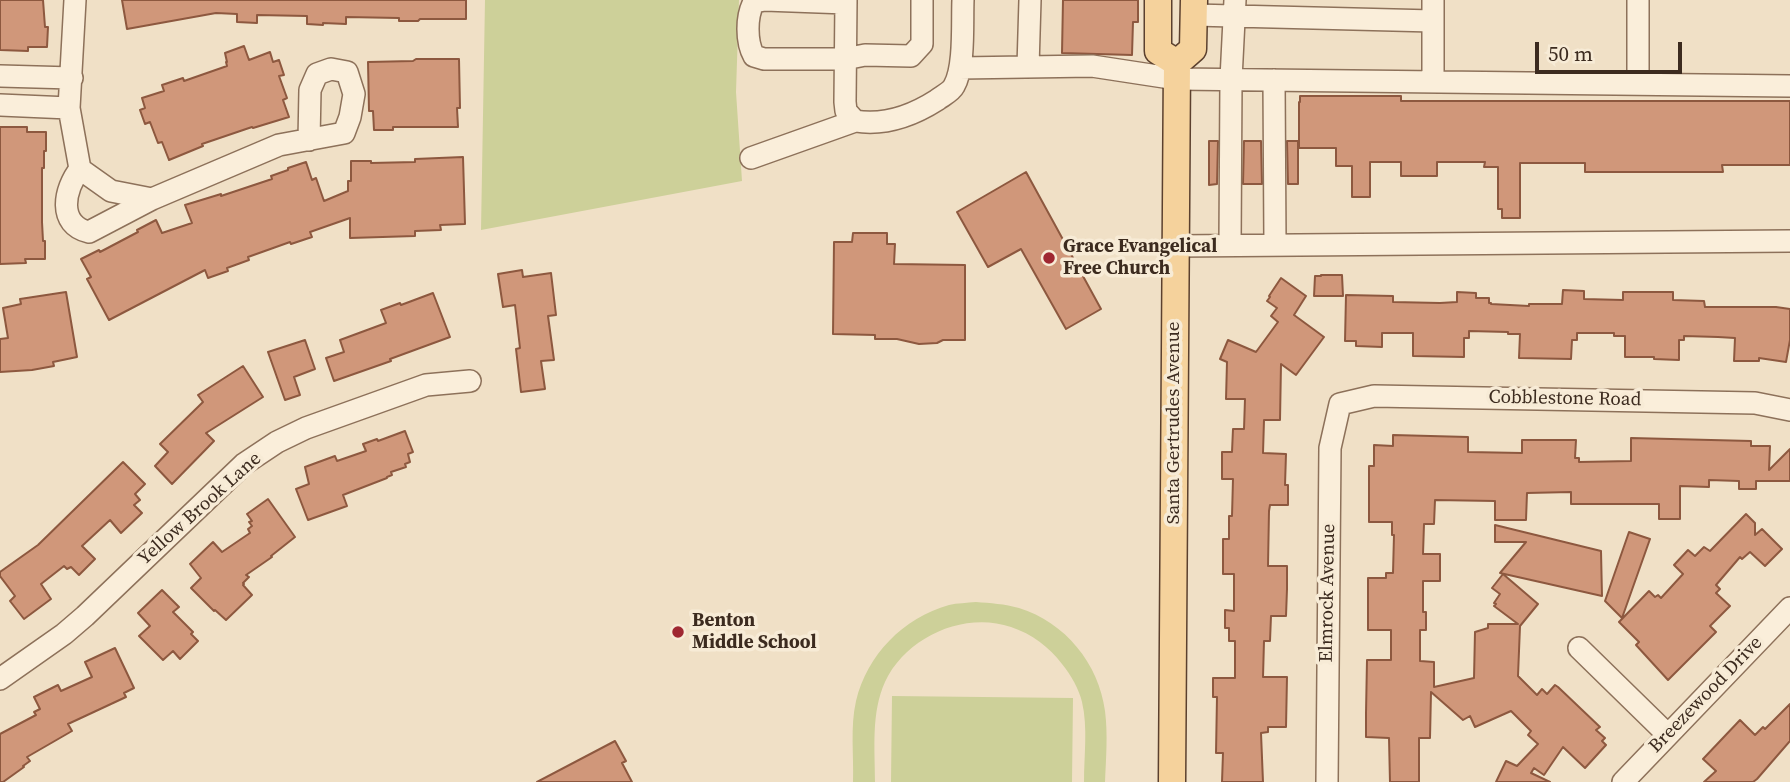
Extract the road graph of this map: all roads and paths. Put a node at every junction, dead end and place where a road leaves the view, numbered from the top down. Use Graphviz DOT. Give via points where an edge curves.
graph roads {
  1 [pos="75,0"];
  2 [pos="922,0"];
  3 [pos="963,0"];
  4 [pos="1030,0"];
  5 [pos="1158,0"];
  6 [pos="1638,0"];
  7 [pos="846,2"];
  8 [pos="1194,8"];
  9 [pos="1234,8"];
  10 [pos="1315,9"];
  11 [pos="1433,10"];
  12 [pos="845,59"];
  13 [pos="1028,67"];
  14 [pos="960,68"];
  15 [pos="1177,71"];
  16 [pos="0,76"];
  17 [pos="72,78"];
  18 [pos="1231,79"];
  19 [pos="1274,80"];
  20 [pos="1433,82"];
  21 [pos="1638,84"];
  22 [pos="1790,86"];
  23 [pos="0,105"];
  24 [pos="69,108"];
  25 [pos="855,121"];
  26 [pos="309,141"];
  27 [pos="751,158"];
  28 [pos="80,169"];
  29 [pos="152,199"];
  30 [pos="1790,241"];
  31 [pos="1230,245"];
  32 [pos="1275,245"];
  33 [pos="1176,246"];
  34 [pos="470,381"];
  35 [pos="1340,404"];
  36 [pos="1790,410"];
  37 [pos="1790,608"];
  38 [pos="1579,648"];
  39 [pos="0,679"];
  40 [pos="1668,735"];
  41 [pos="1171,782"];
  42 [pos="1326,782"];
  43 [pos="1623,782"];
  1 -- 17 [label="street"];
  2 -- 12 [label="street" via="922,44 911,56"];
  3 -- 14 [label="street"];
  4 -- 13 [label="street"];
  5 -- 15 [label="main road" via="1158,51"];
  6 -- 21 [label="street"];
  7 -- 12 [label="street"];
  7 -- 12 [label="street" via="754,2 749,10 748,47 754,56 764,59"];
  8 -- 9 [label="street"];
  8 -- 15 [label="main road" via="1193,49"];
  9 -- 10 [label="street"];
  9 -- 18 [label="street"];
  10 -- 11 [label="street"];
  11 -- 20 [label="street"];
  12 -- 25 [label="street" via="846,111"];
  13 -- 14 [label="street"];
  13 -- 15 [label="street"];
  14 -- 25 [label="street" via="953,89 928,105 900,119"];
  15 -- 18 [label="street"];
  15 -- 33 [label="main road, Santa Gertrudes Avenue"];
  16 -- 17 [label="street"];
  17 -- 24 [label="street"];
  18 -- 19 [label="street"];
  18 -- 31 [label="street"];
  19 -- 20 [label="street"];
  19 -- 32 [label="street"];
  20 -- 21 [label="street"];
  21 -- 22 [label="street"];
  23 -- 24 [label="street"];
  24 -- 28 [label="street"];
  25 -- 27 [label="street"];
  26 -- 29 [label="street" via="279,145"];
  28 -- 29 [label="street" via="111,191"];
  28 -- 29 [label="street" via="71,180 65,202 70,220 79,230 89,232"];
  30 -- 32 [label="street"];
  31 -- 32 [label="street"];
  31 -- 33 [label="street"];
  33 -- 41 [label="main road, Santa Gertrudes Avenue"];
  34 -- 39 [label="street, Yellow Brook Lane" via="426,385 276,442 244,464 64,634"];
  35 -- 36 [label="street, Cobblestone Road" via="1374,396 1755,403"];
  35 -- 42 [label="street, Elmrock Avenue" via="1330,448"];
  37 -- 40 [label="street, Breezewood Drive"];
  38 -- 40 [label="street"];
  40 -- 43 [label="street, Breezewood Drive"];
}
